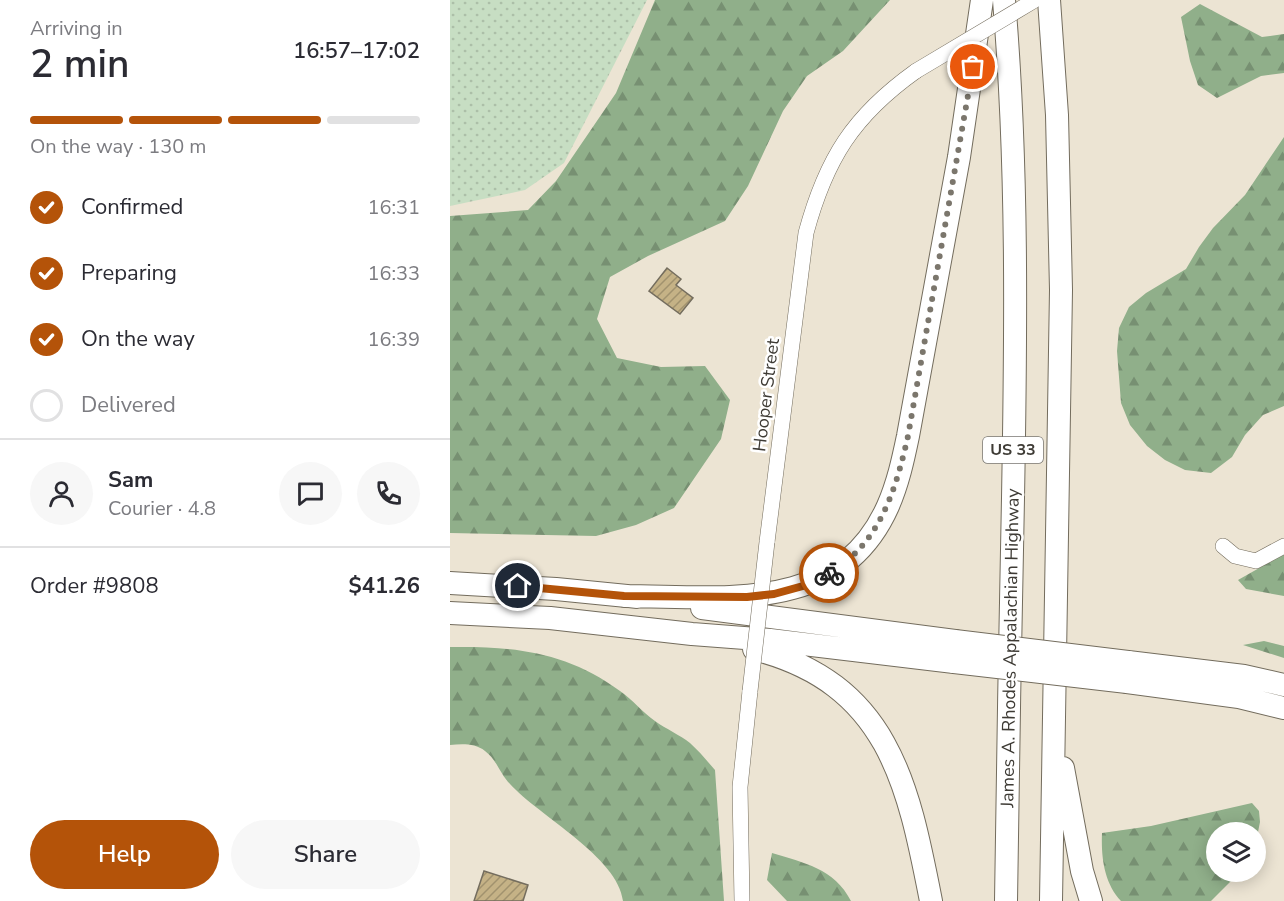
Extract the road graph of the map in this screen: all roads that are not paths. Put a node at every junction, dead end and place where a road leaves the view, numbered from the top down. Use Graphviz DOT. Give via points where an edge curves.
graph roads {
  1 [pos="982,0"];
  2 [pos="1004,0"];
  3 [pos="1035,0"];
  4 [pos="1049,0"];
  5 [pos="1223,546"];
  6 [pos="1284,546"];
  7 [pos="450,584"];
  8 [pos="624,596"];
  9 [pos="450,613"];
  10 [pos="692,634"];
  11 [pos="955,652"];
  12 [pos="1127,672"];
  13 [pos="1284,686"];
  14 [pos="1284,708"];
  15 [pos="1054,719"];
  16 [pos="742,901"];
  17 [pos="932,901"];
  18 [pos="1006,901"];
  19 [pos="1051,901"];
  20 [pos="1091,901"];
  1 -- 8 [label="highway" via="959,157 908,436 899,475 874,530 832,572 774,594"];
  2 -- 18 [label="highway, James A. Rhodes Appalachian Highway / US 33" via="1016,316"];
  3 -- 16 [label="street, Hooper Street, bridge" via="891,89 868,110 846,139 815,200 806,233 740,787"];
  4 -- 15 [label="highway, US 33" via="1057,115 1061,290"];
  5 -- 6 [label="street" via="1235,556 1256,561"];
  7 -- 8 [label="highway"];
  8 -- 11 [label="highway"];
  9 -- 10 [label="highway" via="550,618"];
  10 -- 11 [label="highway"];
  10 -- 17 [label="highway" via="798,663 842,692 861,710 896,765 916,825"];
  11 -- 12 [label="highway, bridge"];
  12 -- 13 [label="highway" via="1244,676"];
  12 -- 14 [label="highway"];
  15 -- 19 [label="highway, US 33"];
  15 -- 20 [label="highway"];
}
